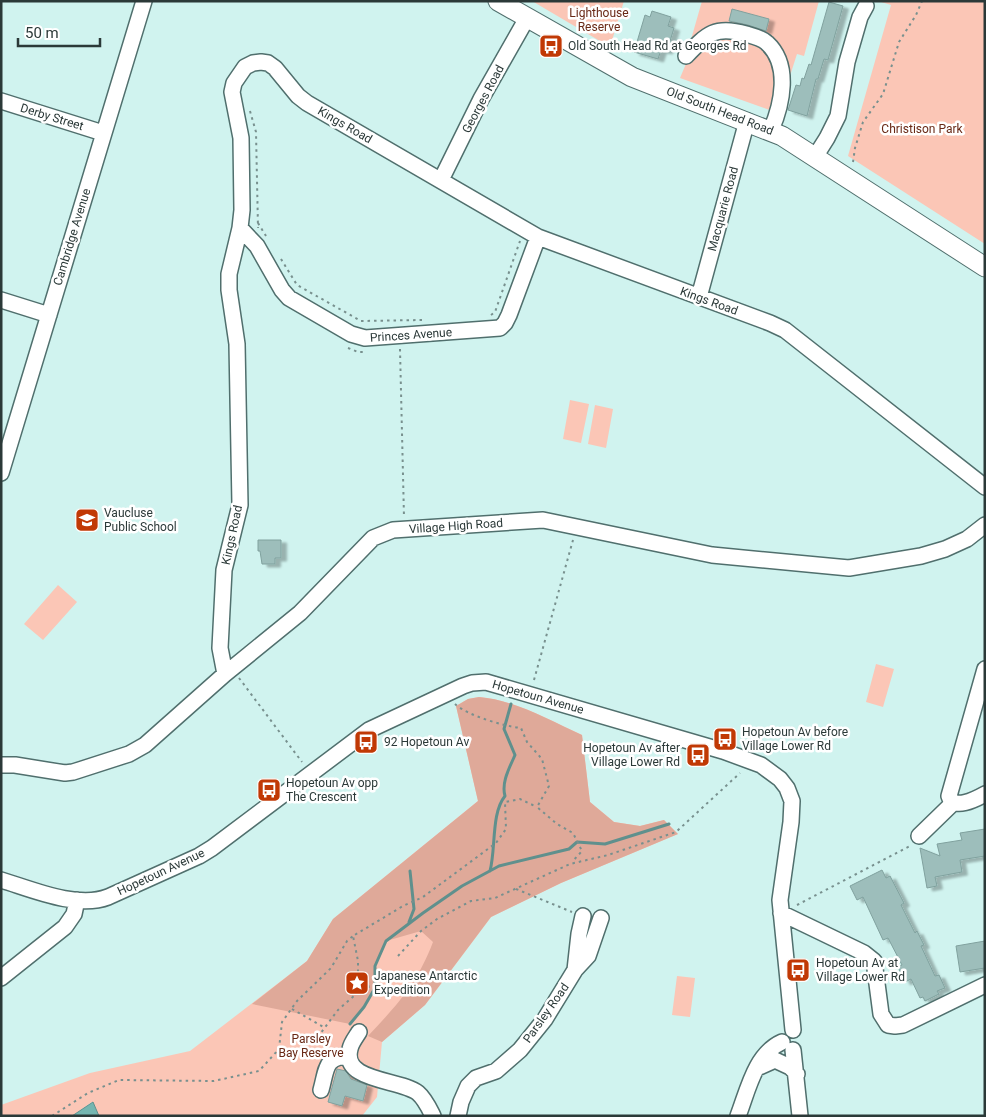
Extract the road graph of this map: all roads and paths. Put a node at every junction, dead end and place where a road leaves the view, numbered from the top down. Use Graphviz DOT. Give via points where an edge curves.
graph roads {
  1 [pos="144,1"];
  2 [pos="498,1"];
  3 [pos="922,1"];
  4 [pos="866,6"];
  5 [pos="527,18"];
  6 [pos="686,56"];
  7 [pos="1,101"];
  8 [pos="248,105"];
  9 [pos="747,121"];
  10 [pos="771,130"];
  11 [pos="103,133"];
  12 [pos="815,157"];
  13 [pos="853,162"];
  14 [pos="441,180"];
  15 [pos="258,223"];
  16 [pos="240,228"];
  17 [pos="522,236"];
  18 [pos="538,237"];
  19 [pos="262,242"];
  20 [pos="278,254"];
  21 [pos="985,267"];
  22 [pos="699,297"];
  23 [pos="1,300"];
  24 [pos="49,315"];
  25 [pos="485,316"];
  26 [pos="426,320"];
  27 [pos="400,336"];
  28 [pos="1,474"];
  29 [pos="985,487"];
  30 [pos="985,525"];
  31 [pos="577,527"];
  32 [pos="405,530"];
  33 [pos="985,669"];
  34 [pos="229,672"];
  35 [pos="534,680"];
  36 [pos="458,708"];
  37 [pos="302,762"];
  38 [pos="1,765"];
  39 [pos="740,773"];
  40 [pos="985,794"];
  41 [pos="954,803"];
  42 [pos="537,808"];
  43 [pos="919,836"];
  44 [pos="570,864"];
  45 [pos="1,880"];
  46 [pos="515,888"];
  47 [pos="77,900"];
  48 [pos="786,910"];
  49 [pos="584,916"];
  50 [pos="601,918"];
  51 [pos="353,936"];
  52 [pos="398,956"];
  53 [pos="575,970"];
  54 [pos="1,978"];
  55 [pos="985,985"];
  56 [pos="369,986"];
  57 [pos="385,987"];
  58 [pos="292,1009"];
  59 [pos="325,1028"];
  60 [pos="359,1032"];
  61 [pos="788,1046"];
  62 [pos="349,1056"];
  63 [pos="329,1062"];
  64 [pos="757,1068"];
  65 [pos="797,1074"];
  66 [pos="321,1090"];
  67 [pos="52,1116"];
  68 [pos="432,1116"];
  69 [pos="458,1116"];
  70 [pos="738,1116"];
  71 [pos="800,1116"];
  1 -- 11 [label="street, Cambridge Avenue"];
  2 -- 5 [label="main road, Old South Head Road"];
  3 -- 13 [label="path" via="899,42 884,94 863,122"];
  4 -- 12 [label="street" via="847,62 838,116"];
  5 -- 9 [label="main road, Old South Head Road" via="632,77"];
  5 -- 14 [label="street, Georges Road" via="481,99"];
  6 -- 10 [label="street" via="704,39 722,30 768,43 781,71 782,90"];
  7 -- 11 [label="street, Derby Street"];
  8 -- 15 [label="path" via="256,132"];
  9 -- 10 [label="main road, Old South Head Road"];
  9 -- 22 [label="street, Macquarie Road"];
  10 -- 12 [label="main road, Old South Head Road"];
  11 -- 24 [label="street, Cambridge Avenue"];
  12 -- 21 [label="main road, Old South Head Road"];
  14 -- 16 [label="street, Kings Road" via="307,103 268,63 253,63 239,74 232,92 241,138"];
  14 -- 18 [label="street, Kings Road"];
  15 -- 19 [label="path"];
  15 -- 19 [label="path"];
  16 -- 19 [label="street, Princes Avenue"];
  16 -- 34 [label="street, Kings Road" via="229,274 237,344 240,505 224,570 220,648"];
  17 -- 25 [label="path" via="494,312"];
  18 -- 22 [label="street, Kings Road"];
  18 -- 27 [label="street, Princes Avenue" via="509,315 500,328"];
  19 -- 27 [label="street, Princes Avenue" via="282,290 290,298 358,337"];
  20 -- 26 [label="path" via="298,285 361,321"];
  22 -- 29 [label="street, Kings Road" via="785,330"];
  23 -- 24 [label="street"];
  24 -- 28 [label="street, Cambridge Avenue"];
  27 -- 32 [label="path"];
  30 -- 31 [label="street, Village High Road" via="967,539 944,549 849,568 712,555"];
  31 -- 32 [label="street, Village High Road" via="543,520"];
  31 -- 35 [label="path"];
  32 -- 34 [label="street, Village High Road" via="393,530 373,538 300,613"];
  33 -- 41 [label="street" via="951,790 950,799"];
  34 -- 37 [label="path"];
  34 -- 38 [label="street, Village High Road" via="130,754 65,773"];
  36 -- 42 [label="path" via="506,727 521,728 527,742 542,759 549,786"];
  39 -- 44 [label="path" via="676,832"];
  40 -- 41 [label="street"];
  41 -- 43 [label="street"];
  42 -- 44 [label="path" via="573,833 582,851"];
  42 -- 51 [label="path" via="520,799 505,802 506,828 496,843 423,897"];
  43 -- 48 [label="path" via="915,844"];
  44 -- 46 [label="path"];
  45 -- 47 [label="street, Hopetoun Avenue"];
  46 -- 49 [label="path"];
  46 -- 52 [label="path" via="495,898 471,901 437,919"];
  47 -- 48 [label="street, Hopetoun Avenue" via="103,898 199,856 369,730 457,689 486,682 723,751 770,770 787,788 792,801 780,889"];
  47 -- 54 [label="street" via="73,918 65,927"];
  48 -- 55 [label="street" via="874,961 881,1014 888,1025 903,1025"];
  48 -- 61 [label="street, Hopetoun Avenue" via="793,1030 784,1033"];
  49 -- 53 [label="street, Parsley Road"];
  50 -- 53 [label="street, Parsley Road" via="588,956"];
  51 -- 56 [label="path" via="358,978"];
  51 -- 58 [label="path" via="331,968"];
  53 -- 69 [label="street, Parsley Road" via="545,1019 520,1050 496,1070 476,1078 468,1086"];
  56 -- 57 [label="path"];
  56 -- 59 [label="path" via="338,1010"];
  58 -- 59 [label="path"];
  58 -- 67 [label="path" via="282,1022 278,1049 259,1070 214,1081 119,1080 88,1093"];
  59 -- 63 [label="path" via="320,1034"];
  60 -- 62 [label="street"];
  61 -- 64 [label="street" via="767,1051"];
  61 -- 65 [label="street"];
  62 -- 63 [label="street" via="337,1056"];
  62 -- 68 [label="street" via="354,1068 360,1072 405,1086 419,1094"];
  63 -- 66 [label="street"];
  64 -- 65 [label="street" via="775,1060"];
  64 -- 70 [label="street"];
  65 -- 71 [label="street"];
}
